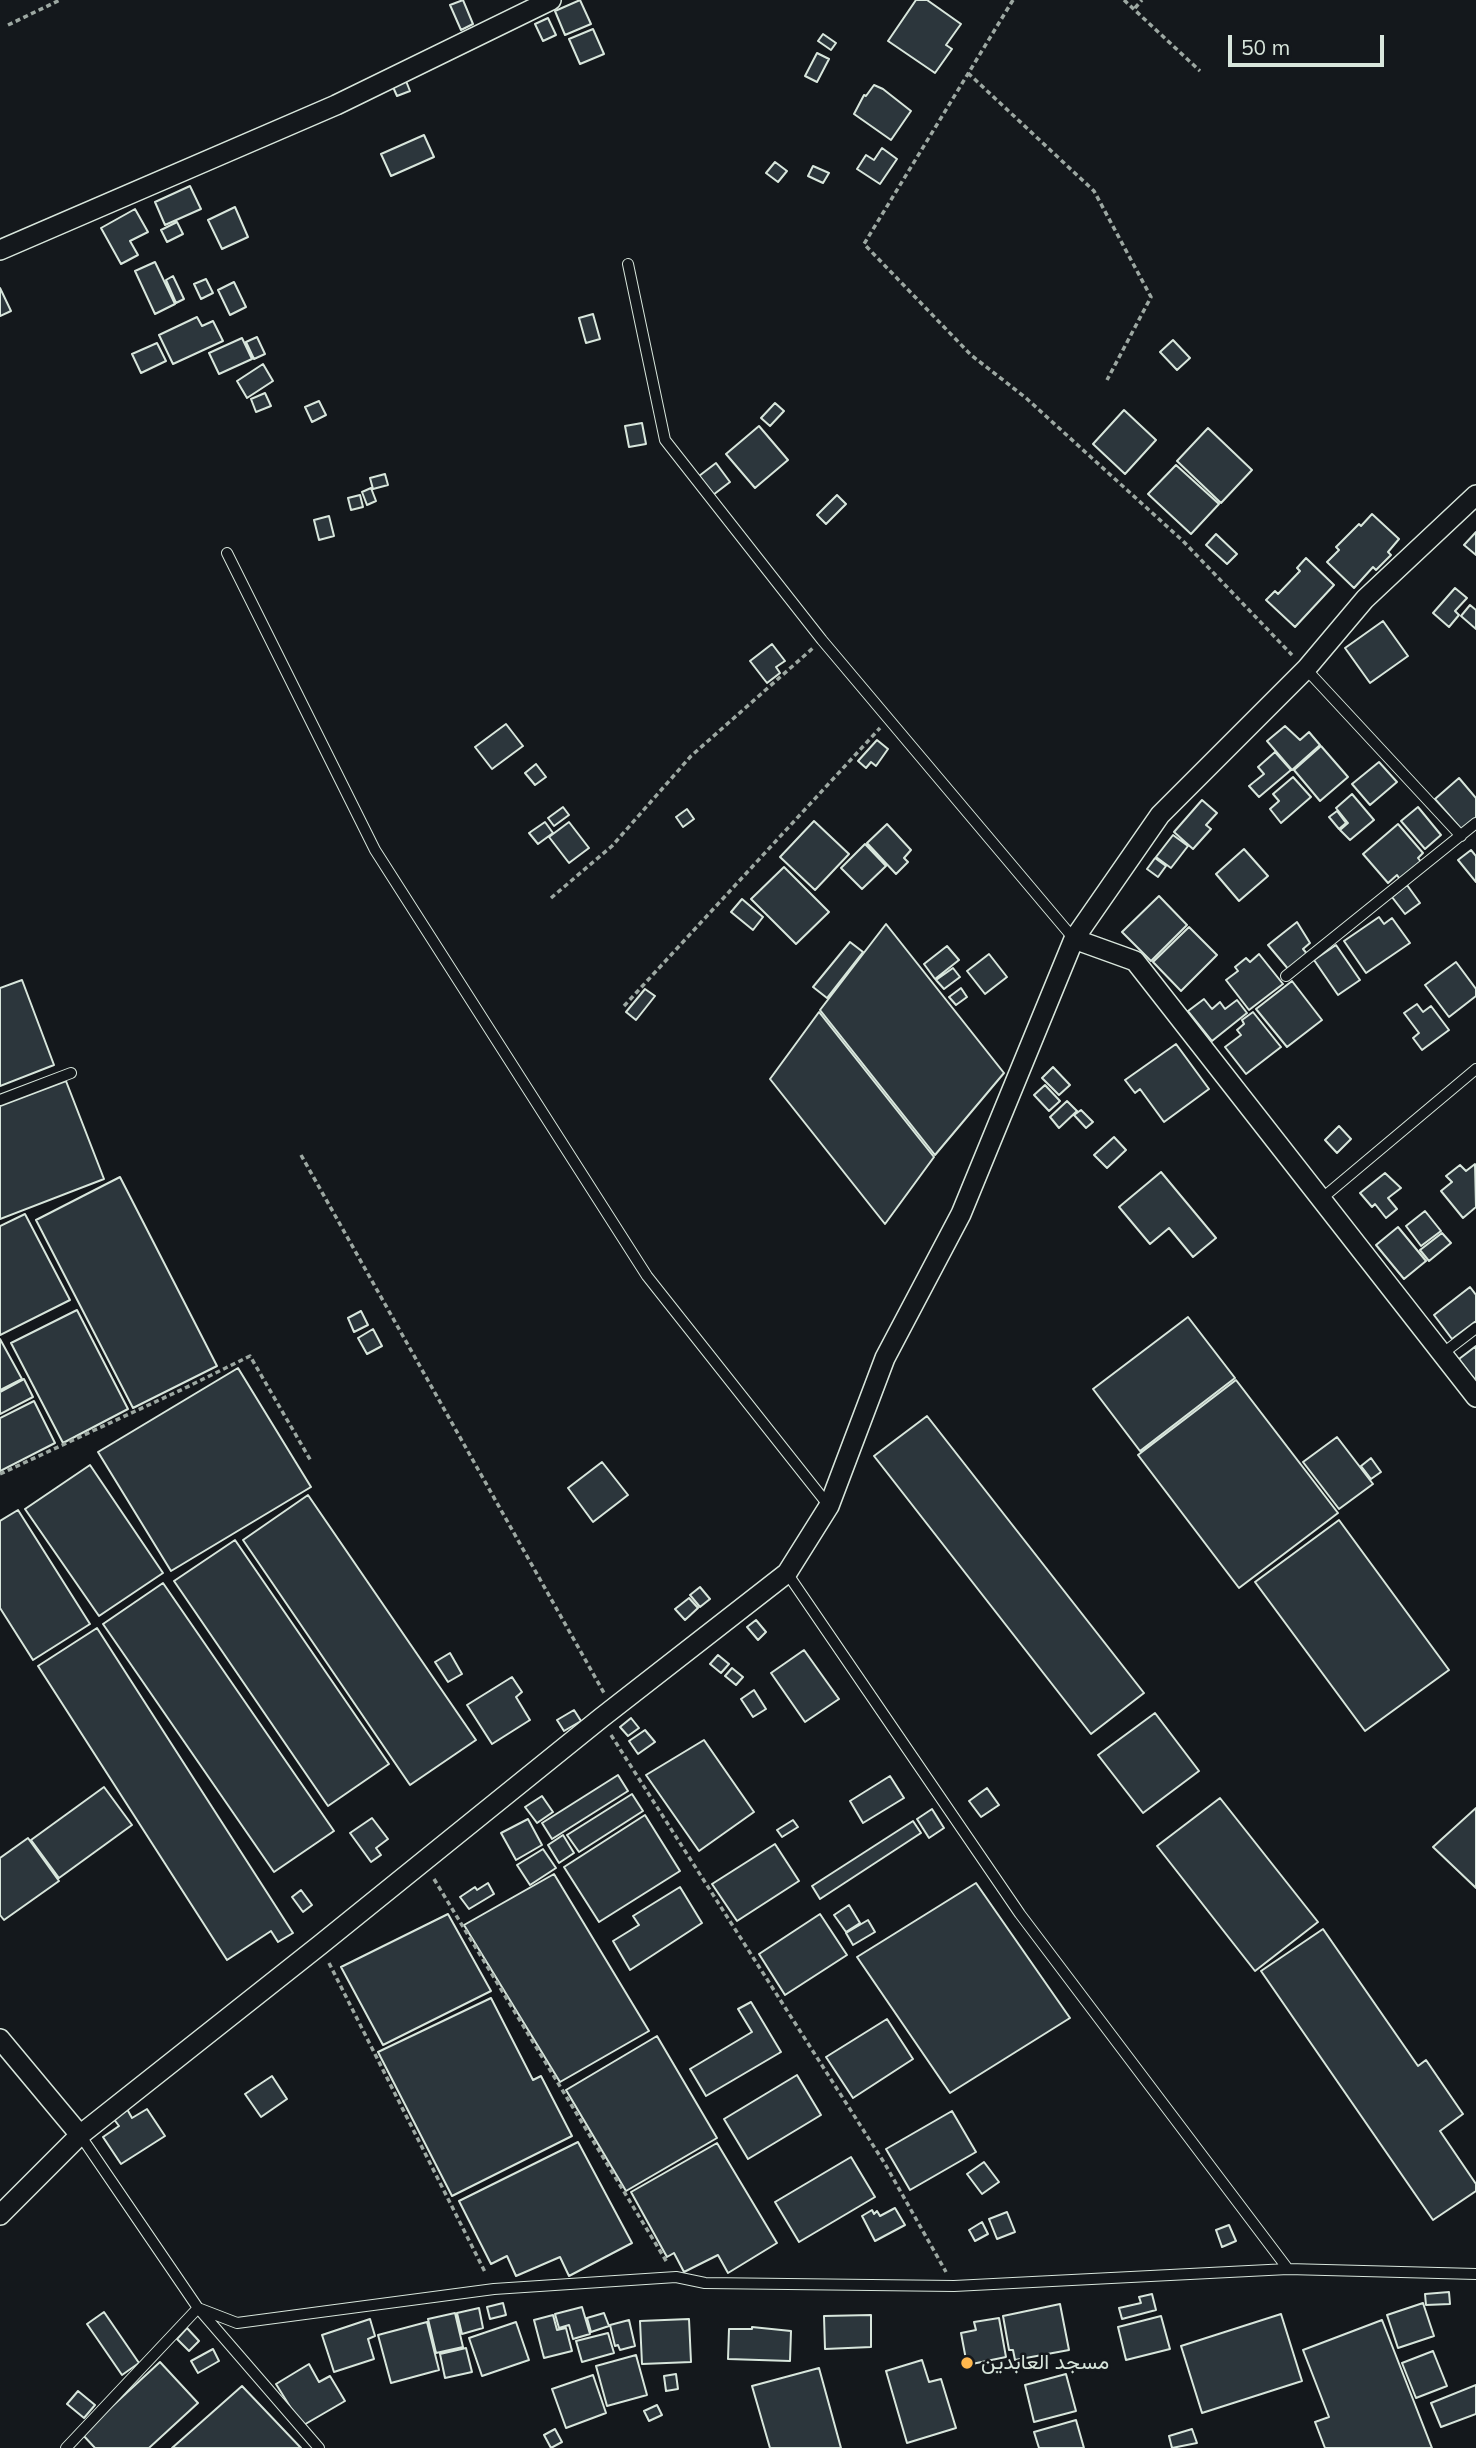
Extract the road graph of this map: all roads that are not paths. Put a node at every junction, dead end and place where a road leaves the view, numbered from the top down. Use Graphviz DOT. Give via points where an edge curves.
graph roads {
  1 [pos="551,0"];
  2 [pos="0,250"];
  3 [pos="628,264"];
  4 [pos="1476,495"];
  5 [pos="227,553"];
  6 [pos="1306,669"];
  7 [pos="1476,823"];
  8 [pos="1461,836"];
  9 [pos="1074,939"];
  10 [pos="1286,976"];
  11 [pos="1476,1069"];
  12 [pos="71,1073"];
  13 [pos="0,1100"];
  14 [pos="1320,1200"];
  15 [pos="1476,1328"];
  16 [pos="1442,1354"];
  17 [pos="1476,1397"];
  18 [pos="829,1506"];
  19 [pos="786,1573"];
  20 [pos="0,2039"];
  21 [pos="80,2135"];
  22 [pos="0,2216"];
  23 [pos="1288,2269"];
  24 [pos="1476,2274"];
  25 [pos="198,2308"];
  26 [pos="66,2448"];
  27 [pos="319,2448"];
  1 -- 2 [label="street" via="336,105"];
  3 -- 9 [label="lane" via="665,440 822,640"];
  4 -- 6 [label="street" via="1365,600"];
  5 -- 18 [label="lane" via="375,850 647,1276"];
  6 -- 8 [label="lane"];
  6 -- 9 [label="street" via="1160,815"];
  7 -- 8 [label="lane"];
  8 -- 10 [label="lane"];
  9 -- 14 [label="street" via="1135,961"];
  9 -- 18 [label="street" via="961,1214 885,1358"];
  11 -- 14 [label="lane"];
  12 -- 13 [label="lane"];
  14 -- 16 [label="street"];
  15 -- 16 [label="lane"];
  16 -- 17 [label="street"];
  18 -- 19 [label="street"];
  19 -- 21 [label="street"];
  19 -- 23 [label="lane" via="1020,1914"];
  20 -- 21 [label="street"];
  21 -- 22 [label="street"];
  21 -- 25 [label="lane"];
  23 -- 24 [label="lane"];
  23 -- 25 [label="lane" via="954,2286 705,2283 676,2277 494,2289 237,2323"];
  25 -- 26 [label="lane"];
  25 -- 27 [label="lane"];
}
